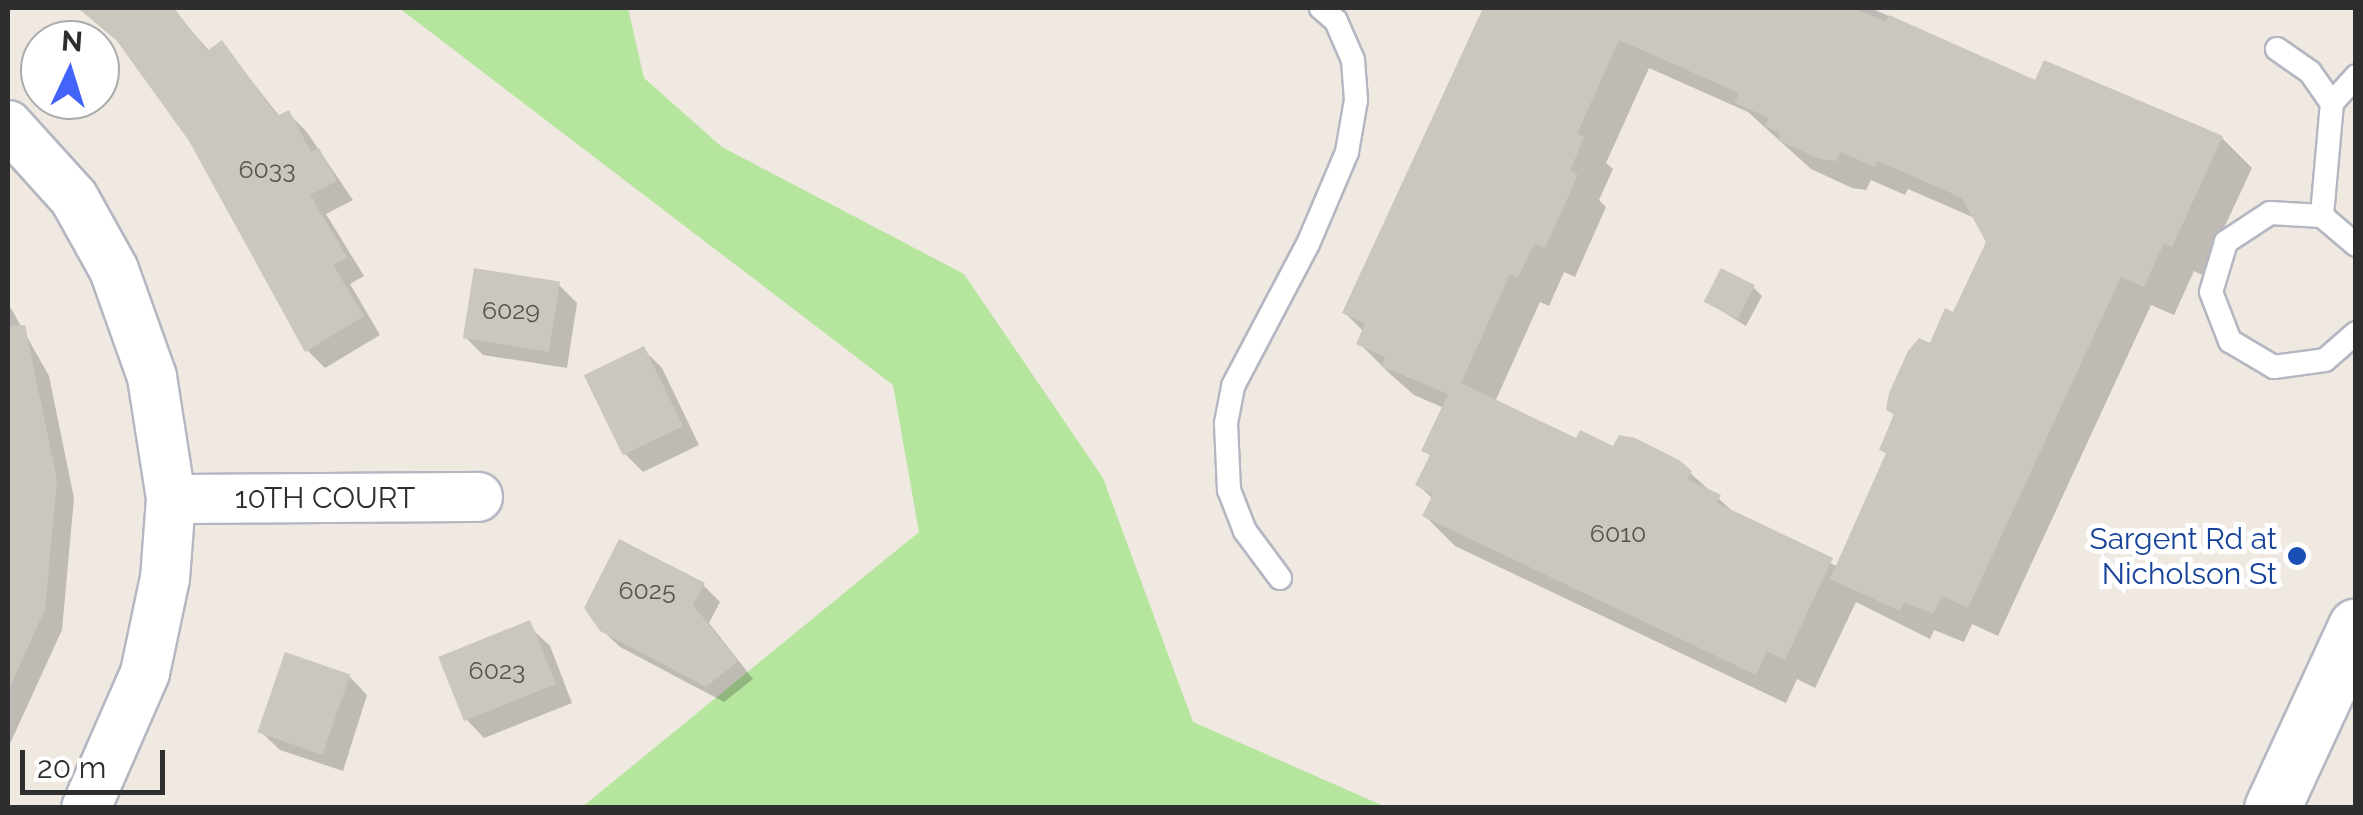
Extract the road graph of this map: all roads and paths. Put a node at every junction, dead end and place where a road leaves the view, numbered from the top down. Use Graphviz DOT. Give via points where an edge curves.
graph roads {
  1 [pos="1321,8"];
  2 [pos="2277,49"];
  3 [pos="2356,76"];
  4 [pos="2332,103"];
  5 [pos="8,125"];
  6 [pos="2322,216"];
  7 [pos="2356,245"];
  8 [pos="2356,333"];
  9 [pos="478,497"];
  10 [pos="171,499"];
  11 [pos="1280,578"];
  12 [pos="2354,632"];
  13 [pos="86,808"];
  14 [pos="2272,808"];
  1 -- 11 [label="lane" via="1336,21 1353,60 1356,100 1347,152 1308,244 1233,386 1223,457 1245,532"];
  2 -- 4 [label="lane" via="2310,72"];
  3 -- 4 [label="lane"];
  4 -- 6 [label="lane"];
  5 -- 10 [label="street" via="74,198 114,270 152,377"];
  6 -- 7 [label="lane"];
  6 -- 8 [label="lane" via="2270,213 2226,242 2211,292 2217,318 2240,349 2274,366 2325,360"];
  9 -- 10 [label="street, 10TH COURT"];
  10 -- 13 [label="street" via="165,578 145,673"];
  12 -- 14 [label="main road"];
}
